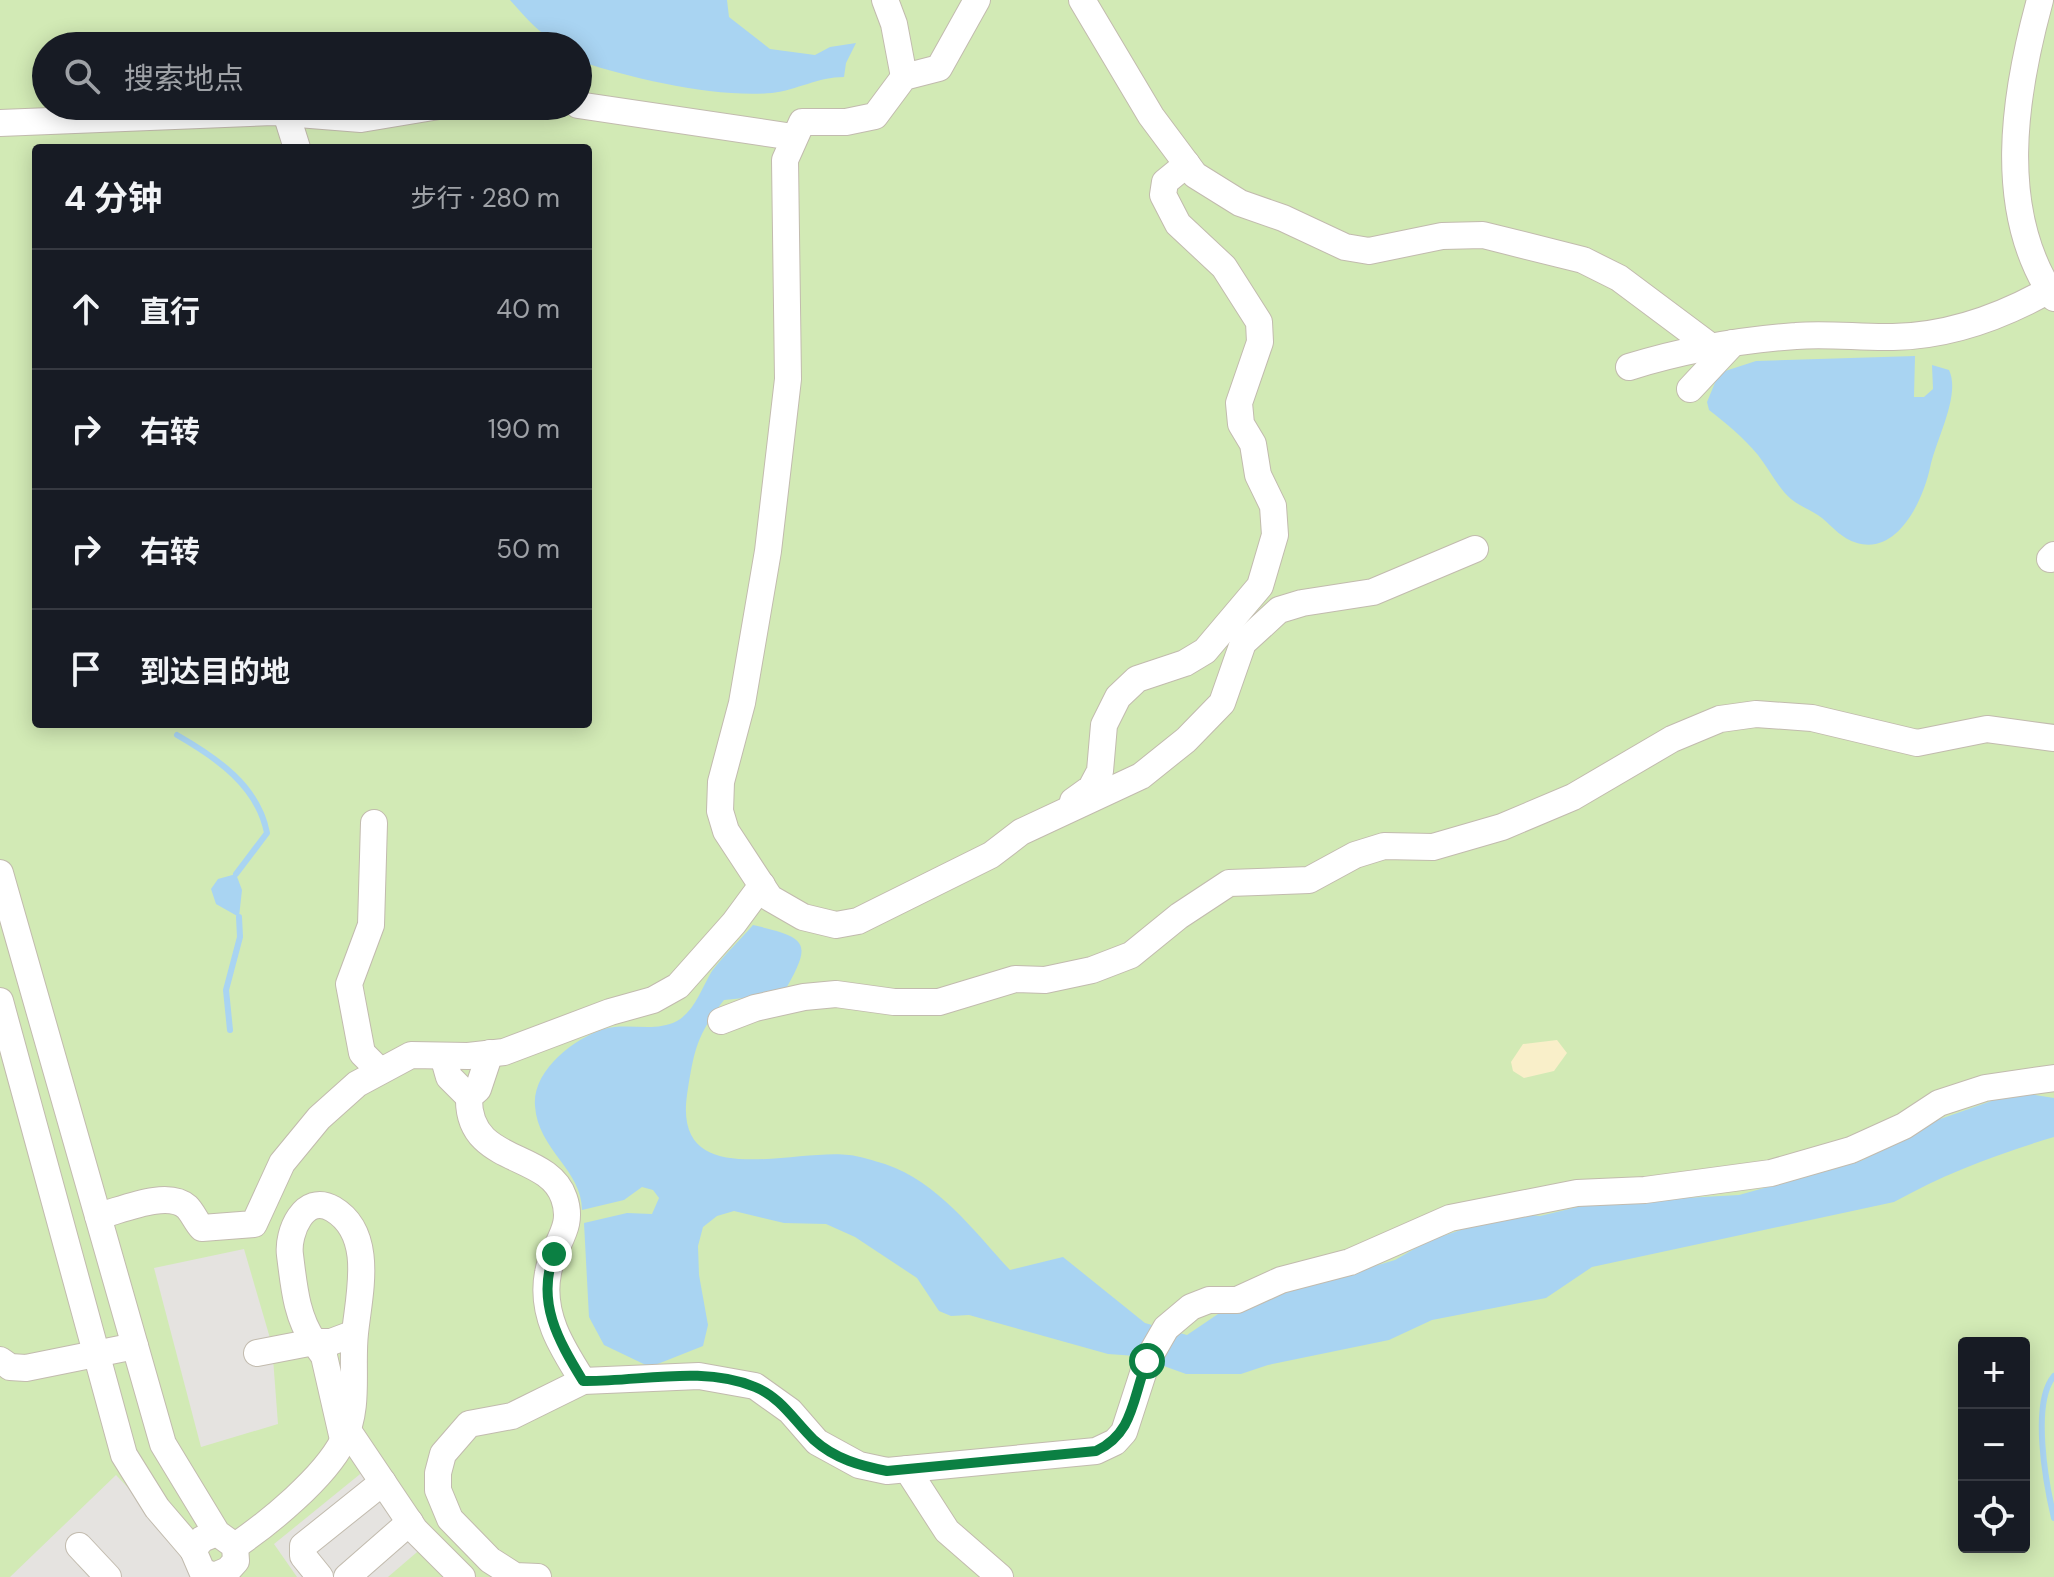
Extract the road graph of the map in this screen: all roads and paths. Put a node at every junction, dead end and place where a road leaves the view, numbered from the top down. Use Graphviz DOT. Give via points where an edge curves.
graph roads {
  1 [pos="885,0"];
  2 [pos="977,0"];
  3 [pos="1082,0"];
  4 [pos="2040,0"];
  5 [pos="904,77"];
  6 [pos="592,107"];
  7 [pos="86,120"];
  8 [pos="288,120"];
  9 [pos="0,123"];
  10 [pos="793,137"];
  11 [pos="296,144"];
  12 [pos="1187,164"];
  13 [pos="2051,294"];
  14 [pos="1721,345"];
  15 [pos="1629,367"];
  16 [pos="1690,389"];
  17 [pos="1475,549"];
  18 [pos="1260,586"];
  19 [pos="1279,610"];
  20 [pos="2054,738"];
  21 [pos="374,823"];
  22 [pos="995,833"];
  23 [pos="0,873"];
  24 [pos="762,885"];
  25 [pos="0,1001"];
  26 [pos="721,1021"];
  27 [pos="490,1053"];
  28 [pos="443,1056"];
  29 [pos="379,1070"];
  30 [pos="2054,1078"];
  31 [pos="469,1097"];
  32 [pos="98,1216"];
  33 [pos="355,1333"];
  34 [pos="314,1342"];
  35 [pos="135,1346"];
  36 [pos="97,1353"];
  37 [pos="257,1353"];
  38 [pos="3,1368"];
  39 [pos="583,1381"];
  40 [pos="345,1435"];
  41 [pos="907,1469"];
  42 [pos="383,1482"];
  43 [pos="410,1522"];
  44 [pos="79,1546"];
  45 [pos="215,1561"];
  46 [pos="108,1577"];
  47 [pos="320,1577"];
  48 [pos="347,1577"];
  49 [pos="462,1577"];
  50 [pos="538,1577"];
  51 [pos="1000,1577"];
  1 -- 5 [label="lane"];
  2 -- 5 [label="lane" via="939,68"];
  3 -- 12 [label="lane" via="1151,116"];
  4 -- 13 [label="lane" via="2015,107 2016,160 2018,208"];
  5 -- 10 [label="lane" via="875,116 802,122"];
  6 -- 10 [label="lane"];
  7 -- 9 [label="lane"];
  8 -- 11 [label="lane"];
  10 -- 24 [label="lane" via="785,160 788,379 765,566 742,703 721,782 726,831"];
  12 -- 14 [label="lane" via="1195,175 1240,203 1345,247 1369,251 1442,236 1483,235 1583,260"];
  12 -- 18 [label="lane" via="1165,182 1168,208 1199,247 1224,267 1259,322 1260,342 1239,403 1241,424 1273,506 1275,535"];
  13 -- 14 [label="lane" via="1975,324 1933,334 1798,335"];
  14 -- 15 [label="lane"];
  14 -- 16 [label="lane"];
  17 -- 19 [label="lane" via="1373,592"];
  18 -- 19 [label="lane"];
  18 -- 22 [label="lane" via="1205,651 1137,679 1118,697 1104,725 1100,771 1091,788 1075,800"];
  19 -- 24 [label="lane" via="1243,643 1222,703 1141,776 1021,832 991,855 858,921 836,925 803,917 770,898"];
  20 -- 26 [label="lane" via="1987,729 1917,743 1812,718 1756,714 1720,719 1672,739 1573,797 1502,827 1433,847 1384,846 1309,880 1229,883 1131,955 1092,970 1045,980 1015,979 939,1002 836,994 804,997"];
  21 -- 29 [label="lane" via="371,925 349,984 362,1053"];
  23 -- 32 [label="lane"];
  24 -- 27 [label="lane" via="678,986 653,1000"];
  25 -- 36 [label="lane"];
  27 -- 28 [label="lane"];
  27 -- 31 [label="lane" via="478,1089"];
  28 -- 29 [label="lane" via="411,1055"];
  28 -- 31 [label="lane" via="449,1077"];
  29 -- 32 [label="lane" via="319,1118 282,1163 254,1224 202,1228 180,1203 159,1201"];
  30 -- 41 [label="lane" via="1985,1088 1939,1103 1851,1150 1771,1173 1577,1193 1450,1218 1350,1262 1281,1280 1237,1300 1209,1300 1166,1328 1147,1361 1124,1432 1115,1442 1096,1451"];
  31 -- 39 [label="lane" via="472,1120 482,1136 505,1155 551,1176 564,1198 570,1218 548,1271 546,1298 557,1338"];
  32 -- 35 [label="lane"];
  33 -- 34 [label="lane"];
  33 -- 34 [label="lane" via="361,1301 357,1237 343,1215 328,1206 308,1209 295,1220 288,1240 303,1326"];
  33 -- 40 [label="lane" via="352,1414"];
  34 -- 37 [label="lane"];
  34 -- 40 [label="lane" via="324,1356"];
  35 -- 36 [label="lane"];
  35 -- 45 [label="lane" via="163,1444"];
  36 -- 38 [label="lane"];
  36 -- 45 [label="lane" via="124,1455 157,1508"];
  39 -- 41 [label="lane" via="699,1376 755,1386 841,1458 887,1471"];
  39 -- 50 [label="lane" via="512,1416 469,1424 443,1454 438,1473 438,1490 450,1519 490,1560 515,1576"];
  40 -- 42 [label="lane"];
  40 -- 45 [label="lane" via="269,1523"];
  41 -- 51 [label="lane" via="947,1531"];
  42 -- 43 [label="lane"];
  42 -- 47 [label="lane" via="303,1546 303,1556"];
  43 -- 48 [label="lane"];
  43 -- 49 [label="lane"];
  44 -- 46 [label="lane"];
}
